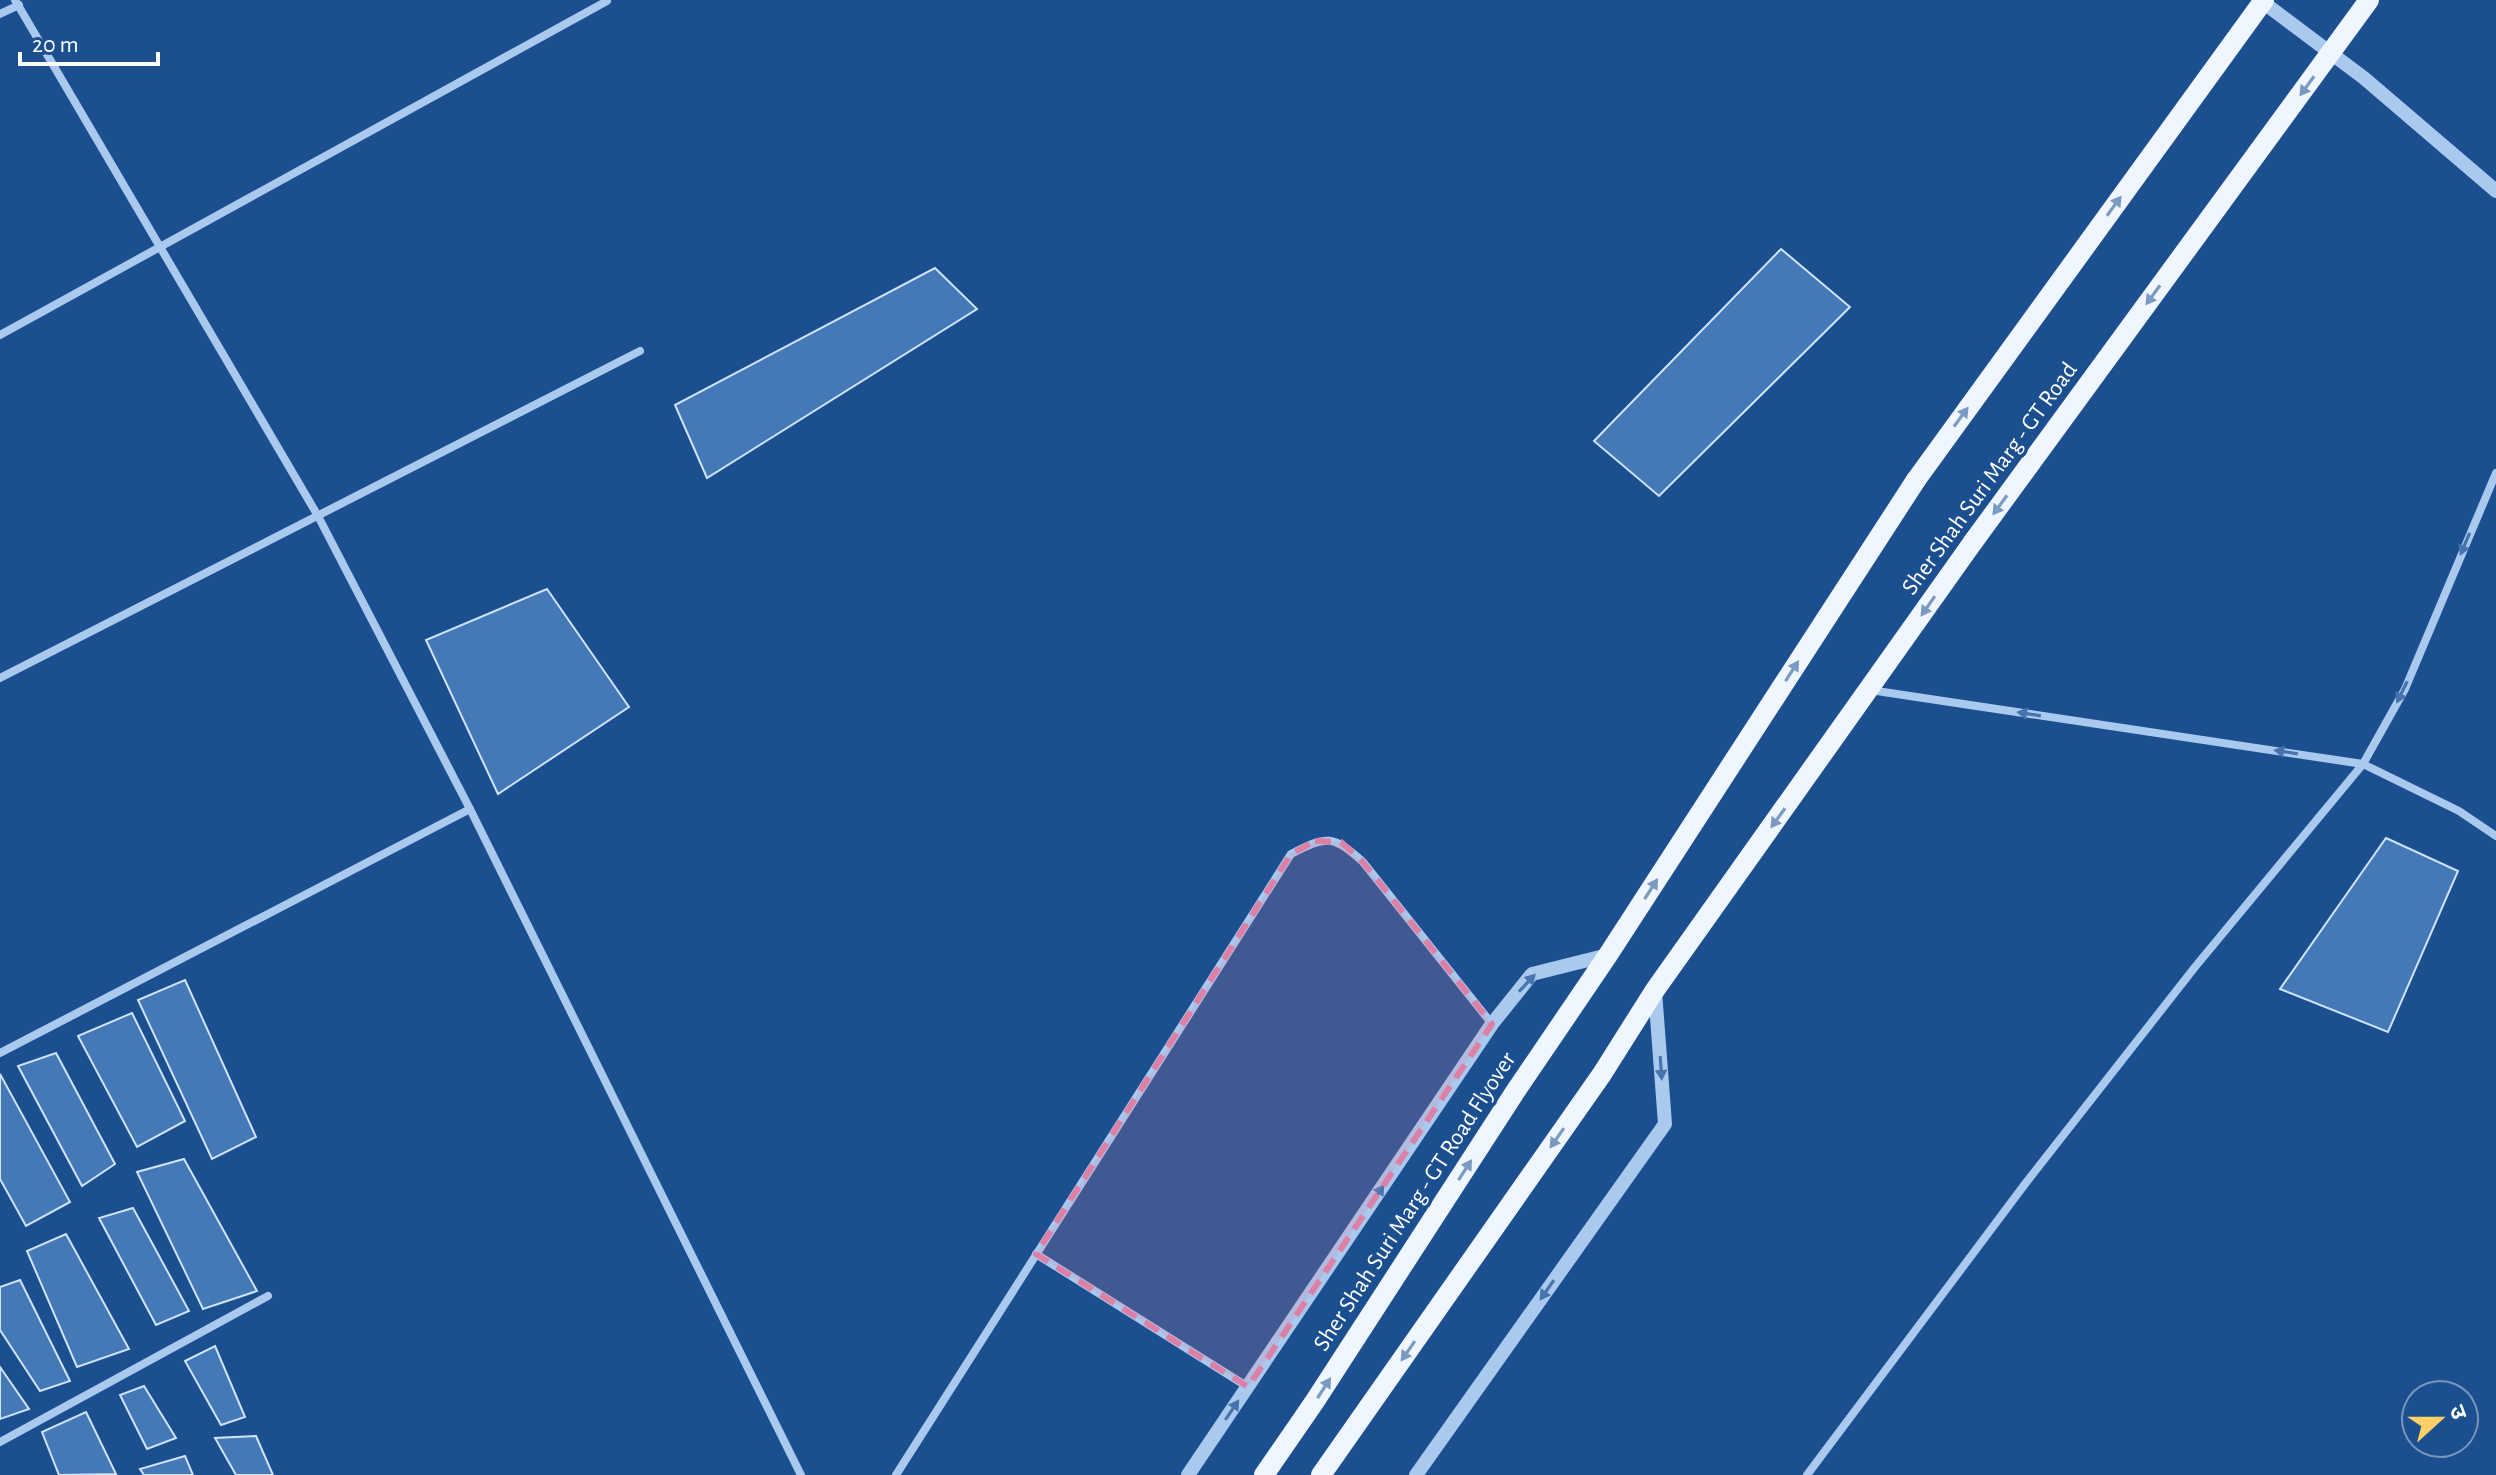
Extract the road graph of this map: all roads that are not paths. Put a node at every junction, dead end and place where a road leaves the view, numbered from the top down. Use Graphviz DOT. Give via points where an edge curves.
graph roads {
  1 [pos="2262,0"];
  2 [pos="2369,0"];
  3 [pos="607,1"];
  4 [pos="17,2"];
  5 [pos="0,14"];
  6 [pos="2496,191"];
  7 [pos="159,246"];
  8 [pos="0,335"];
  9 [pos="640,351"];
  10 [pos="2496,473"];
  11 [pos="318,516"];
  12 [pos="0,678"];
  13 [pos="1870,690"];
  14 [pos="2363,764"];
  15 [pos="470,809"];
  16 [pos="2496,836"];
  17 [pos="1608,955"];
  18 [pos="1655,990"];
  19 [pos="1492,1024"];
  20 [pos="0,1053"];
  21 [pos="1036,1254"];
  22 [pos="268,1296"];
  23 [pos="1248,1387"];
  24 [pos="0,1442"];
  25 [pos="801,1475"];
  26 [pos="896,1475"];
  27 [pos="1188,1475"];
  28 [pos="1264,1475"];
  29 [pos="1321,1475"];
  30 [pos="1416,1475"];
  31 [pos="1807,1475"];
  1 -- 6 [label="street" via="2364,78"];
  17 -- 1 [label="main road, one-way, bridge" via="1916,480"];
  2 -- 13 [label="main road, Sher Shah Suri Marg - GT Road, one-way, bridge"];
  3 -- 7 [label="street"];
  4 -- 5 [label="street"];
  4 -- 7 [label="street"];
  7 -- 8 [label="street"];
  7 -- 11 [label="street"];
  9 -- 11 [label="street"];
  10 -- 14 [label="street, one-way" via="2405,689"];
  11 -- 12 [label="street"];
  11 -- 15 [label="street"];
  14 -- 13 [label="street, one-way"];
  13 -- 18 [label="main road, Sher Shah Suri Marg - GT Road, one-way"];
  14 -- 16 [label="street" via="2459,811"];
  14 -- 31 [label="street" via="2025,1184"];
  15 -- 20 [label="street"];
  15 -- 25 [label="street"];
  19 -- 17 [label="street, one-way" via="1532,974"];
  28 -- 17 [label="main road, Sher Shah Suri Marg - GT Road Flyover, one-way"];
  18 -- 29 [label="main road, one-way"];
  18 -- 30 [label="street, one-way" via="1665,1124"];
  19 -- 21 [label="street" via="1363,862 1341,842 1315,841 1291,854"];
  23 -- 19 [label="street, one-way"];
  21 -- 23 [label="street"];
  21 -- 26 [label="street"];
  22 -- 24 [label="street"];
  27 -- 23 [label="street, one-way"];
}
